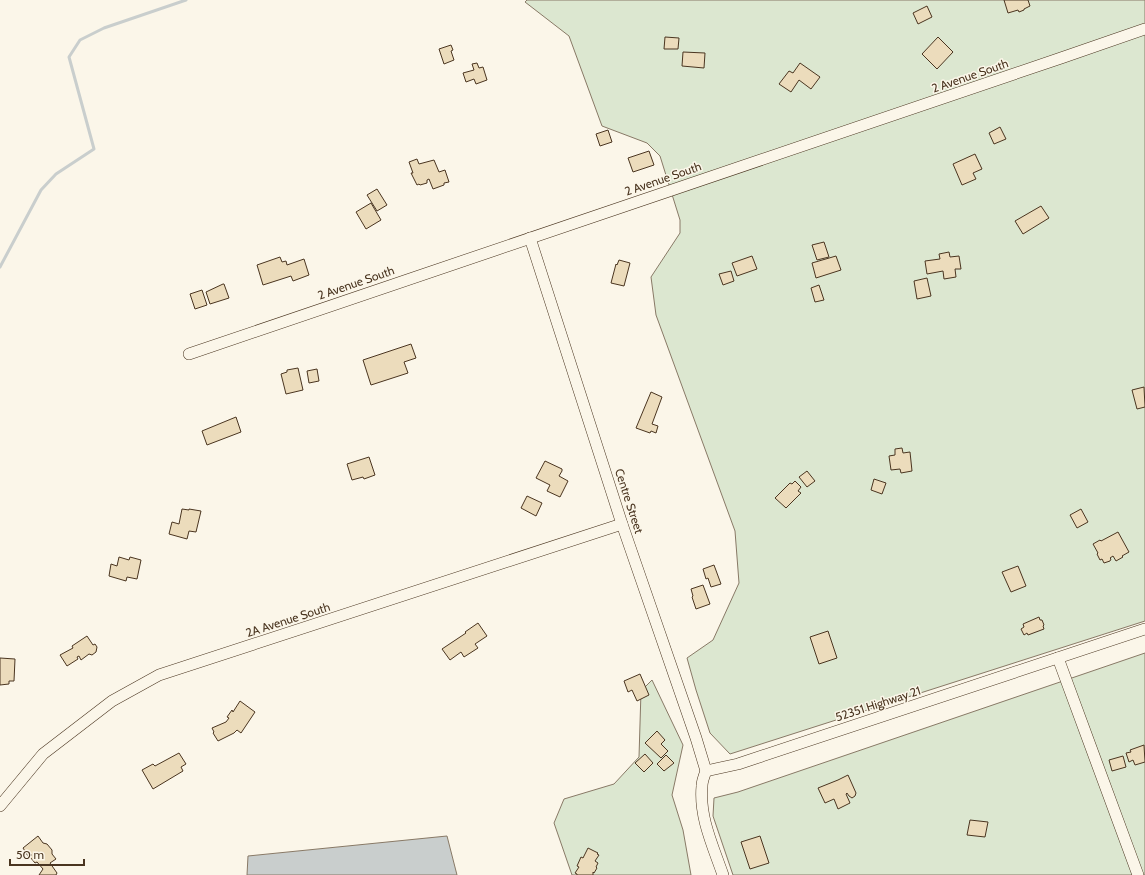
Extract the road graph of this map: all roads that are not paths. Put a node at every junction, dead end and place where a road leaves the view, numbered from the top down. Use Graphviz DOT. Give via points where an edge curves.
graph roads {
  1 [pos="1145,29"];
  2 [pos="530,238"];
  3 [pos="189,354"];
  4 [pos="622,524"];
  5 [pos="1145,628"];
  6 [pos="1058,658"];
  7 [pos="706,771"];
  8 [pos="0,806"];
  9 [pos="723,875"];
  10 [pos="1138,875"];
  1 -- 2 [label="street, 2 Avenue South"];
  2 -- 3 [label="street, 2 Avenue South"];
  2 -- 4 [label="street, Centre Street"];
  4 -- 7 [label="street, Centre Street"];
  4 -- 8 [label="street, 2A Avenue South" via="159,675 112,701 43,754"];
  5 -- 6 [label="street, 52351 Highway 21"];
  6 -- 7 [label="street, 52351 Highway 21" via="738,764"];
  6 -- 10 [label="street"];
  7 -- 9 [label="street" via="702,785 704,820"];
}
